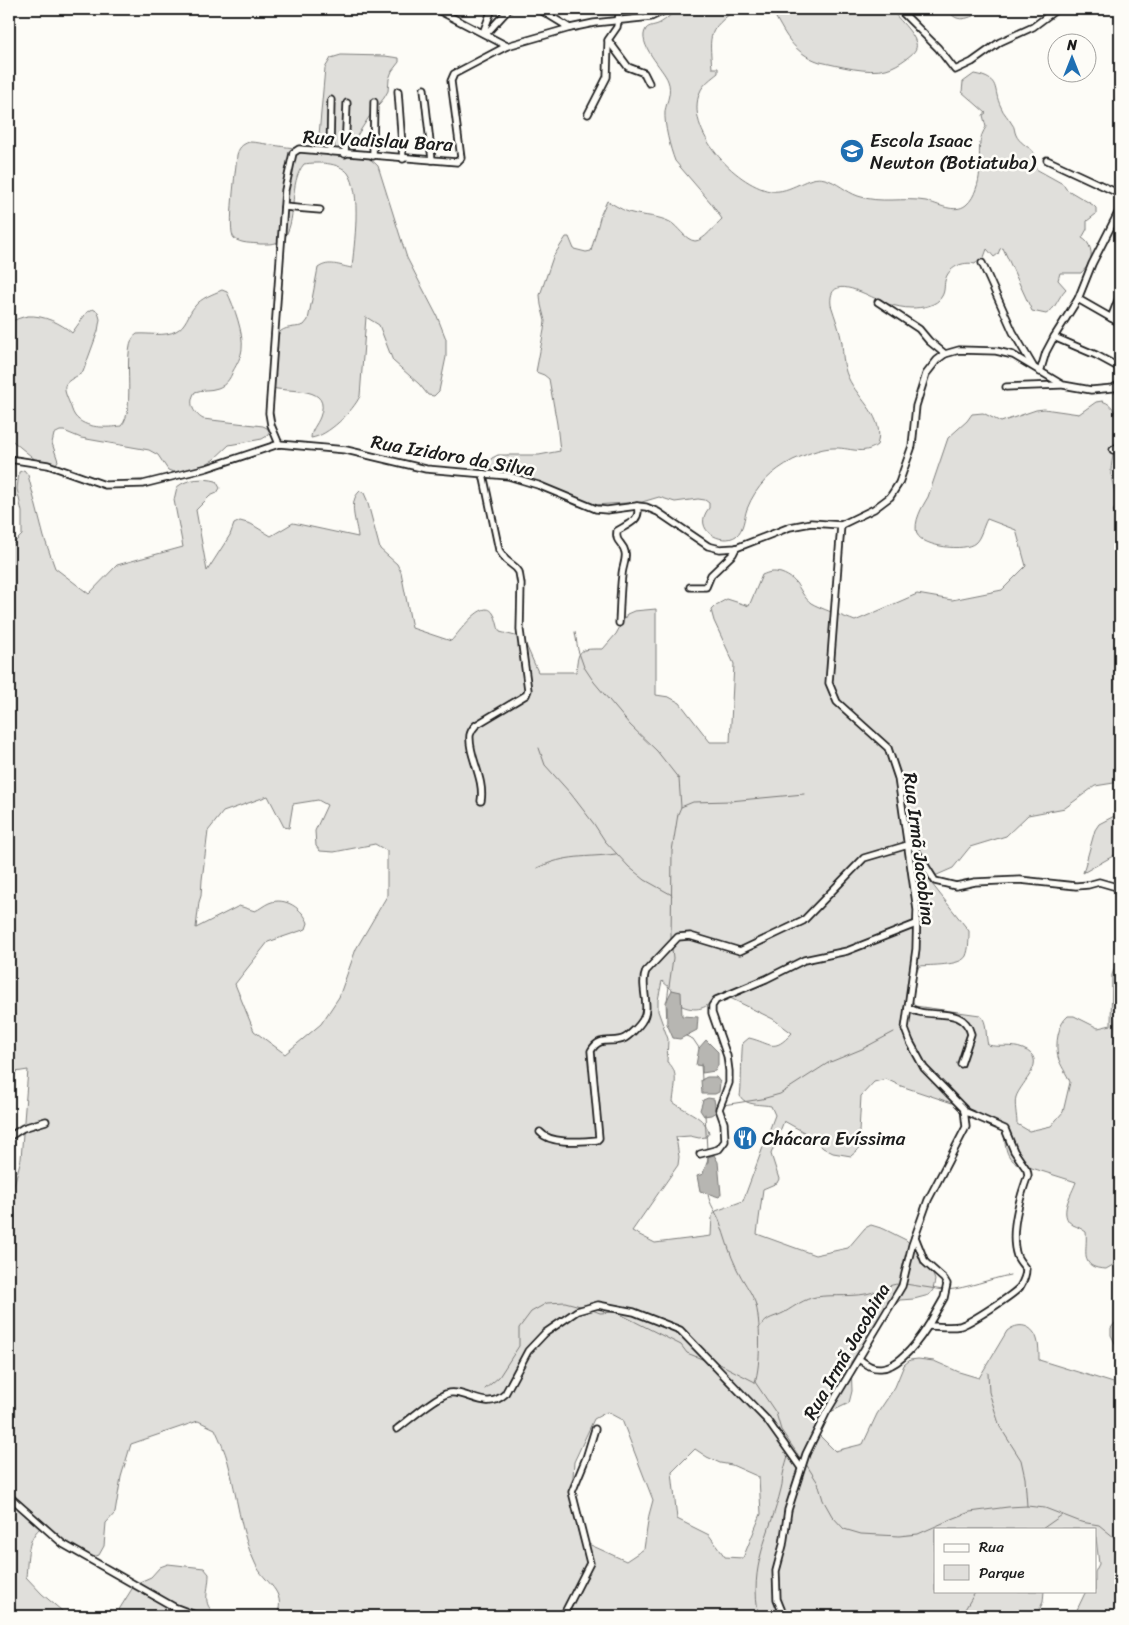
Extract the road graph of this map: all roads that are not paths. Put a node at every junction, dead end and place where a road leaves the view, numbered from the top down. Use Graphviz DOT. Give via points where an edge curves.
graph roads {
  1 [pos="436,9"];
  2 [pos="492,9"];
  3 [pos="509,9"];
  4 [pos="620,9"];
  5 [pos="668,9"];
  6 [pos="899,9"];
  7 [pos="1057,9"];
  8 [pos="542,11"];
  9 [pos="618,21"];
  10 [pos="570,28"];
  11 [pos="484,34"];
  12 [pos="608,40"];
  13 [pos="507,46"];
  14 [pos="649,83"];
  15 [pos="424,89"];
  16 [pos="398,91"];
  17 [pos="332,100"];
  18 [pos="347,102"];
  19 [pos="374,102"];
  20 [pos="588,114"];
  21 [pos="330,152"];
  22 [pos="346,154"];
  23 [pos="374,156"];
  24 [pos="402,159"];
  25 [pos="432,160"];
  26 [pos="1047,160"];
  27 [pos="1120,194"];
  28 [pos="284,207"];
  29 [pos="1120,209"];
  30 [pos="320,210"];
  31 [pos="982,263"];
  32 [pos="1120,295"];
  33 [pos="1078,299"];
  34 [pos="878,302"];
  35 [pos="1111,318"];
  36 [pos="1120,323"];
  37 [pos="1054,337"];
  38 [pos="945,354"];
  39 [pos="1034,366"];
  40 [pos="1120,368"];
  41 [pos="1040,372"];
  42 [pos="1120,384"];
  43 [pos="1062,385"];
  44 [pos="1006,387"];
  45 [pos="279,444"];
  46 [pos="1120,446"];
  47 [pos="1114,450"];
  48 [pos="9,459"];
  49 [pos="483,474"];
  50 [pos="637,506"];
  51 [pos="841,524"];
  52 [pos="736,548"];
  53 [pos="690,587"];
  54 [pos="619,623"];
  55 [pos="481,801"];
  56 [pos="908,845"];
  57 [pos="1120,888"];
  58 [pos="916,924"];
  59 [pos="908,1008"];
  60 [pos="961,1064"];
  61 [pos="964,1112"];
  62 [pos="46,1121"];
  63 [pos="540,1132"];
  64 [pos="9,1137"];
  65 [pos="700,1154"];
  66 [pos="915,1237"];
  67 [pos="928,1326"];
  68 [pos="859,1359"];
  69 [pos="398,1429"];
  70 [pos="595,1429"];
  71 [pos="802,1468"];
  72 [pos="9,1496"];
  73 [pos="198,1616"];
  74 [pos="564,1616"];
  75 [pos="786,1616"];
  1 -- 11 [label="street"];
  2 -- 11 [label="street"];
  3 -- 11 [label="street"];
  4 -- 9 [label="street"];
  5 -- 9 [label="street" via="651,17"];
  6 -- 7 [label="street" via="955,70 1000,42 1033,27"];
  8 -- 10 [label="street"];
  9 -- 10 [label="street"];
  9 -- 12 [label="street"];
  10 -- 13 [label="street"];
  11 -- 13 [label="street"];
  12 -- 14 [label="street" via="628,67 644,73"];
  12 -- 20 [label="street" via="607,77"];
  13 -- 25 [label="street, Rua Vadislau Bara" via="451,77 461,158 457,162"];
  15 -- 25 [label="street"];
  16 -- 24 [label="street"];
  17 -- 21 [label="street"];
  18 -- 22 [label="street"];
  19 -- 23 [label="street"];
  21 -- 22 [label="street, Rua Vadislau Bara"];
  21 -- 28 [label="street, Rua Vadislau Bara" via="294,151"];
  22 -- 23 [label="street, Rua Vadislau Bara"];
  23 -- 24 [label="street, Rua Vadislau Bara"];
  24 -- 25 [label="street, Rua Vadislau Bara"];
  26 -- 27 [label="street"];
  28 -- 30 [label="street"];
  28 -- 45 [label="street, Rua Vadislau Bara" via="269,414"];
  29 -- 33 [label="street"];
  31 -- 39 [label="street"];
  32 -- 35 [label="street"];
  33 -- 35 [label="street"];
  33 -- 37 [label="street"];
  34 -- 38 [label="street" via="919,329"];
  35 -- 36 [label="street"];
  37 -- 40 [label="street"];
  37 -- 41 [label="street"];
  38 -- 39 [label="street" via="959,350 996,351 1013,355"];
  38 -- 51 [label="street, Rua Izidoro da Silva" via="926,374 916,406 912,446 899,483 890,497 874,509"];
  39 -- 41 [label="street"];
  41 -- 43 [label="street"];
  42 -- 43 [label="street" via="1092,390"];
  43 -- 44 [label="street"];
  45 -- 48 [label="street, Rua Izidoro da Silva" via="207,468 143,484 105,485 48,465"];
  45 -- 49 [label="street, Rua Izidoro da Silva" via="346,450 426,469"];
  46 -- 47 [label="street"];
  49 -- 50 [label="street, Rua Izidoro da Silva" via="508,476 538,484 596,508 607,510"];
  49 -- 55 [label="street" via="499,550 519,572 520,630 528,690 526,695 472,730 471,745 481,782"];
  50 -- 52 [label="street, Rua Izidoro da Silva" via="658,512 708,546"];
  50 -- 54 [label="street" via="637,518 617,535 626,554 621,576"];
  51 -- 52 [label="street, Rua Izidoro da Silva" via="811,523 790,527"];
  51 -- 56 [label="street, Rua Irmã Jacobina" via="829,683 837,702 888,748 898,778"];
  52 -- 53 [label="street" via="711,574 706,587"];
  56 -- 57 [label="street" via="916,850 935,881 956,886 1020,880 1076,886 1099,882"];
  56 -- 58 [label="street, Rua Irmã Jacobina"];
  56 -- 63 [label="street" via="864,858 803,921 740,951 690,936 678,937 643,978 646,1010 643,1021 625,1038 600,1041 591,1051 599,1138 574,1142 548,1138"];
  58 -- 59 [label="street, Rua Irmã Jacobina"];
  58 -- 65 [label="street" via="848,951 804,960 716,1000 712,1013 729,1071 729,1083 719,1109 724,1123 724,1141 719,1149"];
  59 -- 60 [label="street" via="956,1016 965,1022 971,1034"];
  59 -- 61 [label="street, Rua Irmã Jacobina" via="905,1028 910,1042 924,1068 964,1108"];
  61 -- 66 [label="street, Rua Irmã Jacobina" via="966,1126 928,1200"];
  61 -- 67 [label="street" via="1005,1129 1014,1151 1028,1170 1018,1205 1015,1247 1026,1275 1019,1288 984,1314 962,1325"];
  62 -- 64 [label="street" via="23,1128"];
  66 -- 67 [label="street" via="925,1262 947,1284 944,1298"];
  66 -- 68 [label="street, Rua Irmã Jacobina" via="902,1286"];
  67 -- 68 [label="street" via="918,1342 888,1366 875,1368"];
  68 -- 71 [label="street, Rua Irmã Jacobina" via="814,1435"];
  69 -- 71 [label="street" via="449,1393 486,1402 499,1400 528,1351 545,1333 577,1311 598,1305 634,1312 680,1330 767,1420"];
  70 -- 74 [label="street" via="572,1492 590,1563"];
  71 -- 75 [label="street, Rua Irmã Jacobina" via="788,1510 776,1571 777,1599"];
  72 -- 73 [label="street" via="63,1544 174,1607"];
}
